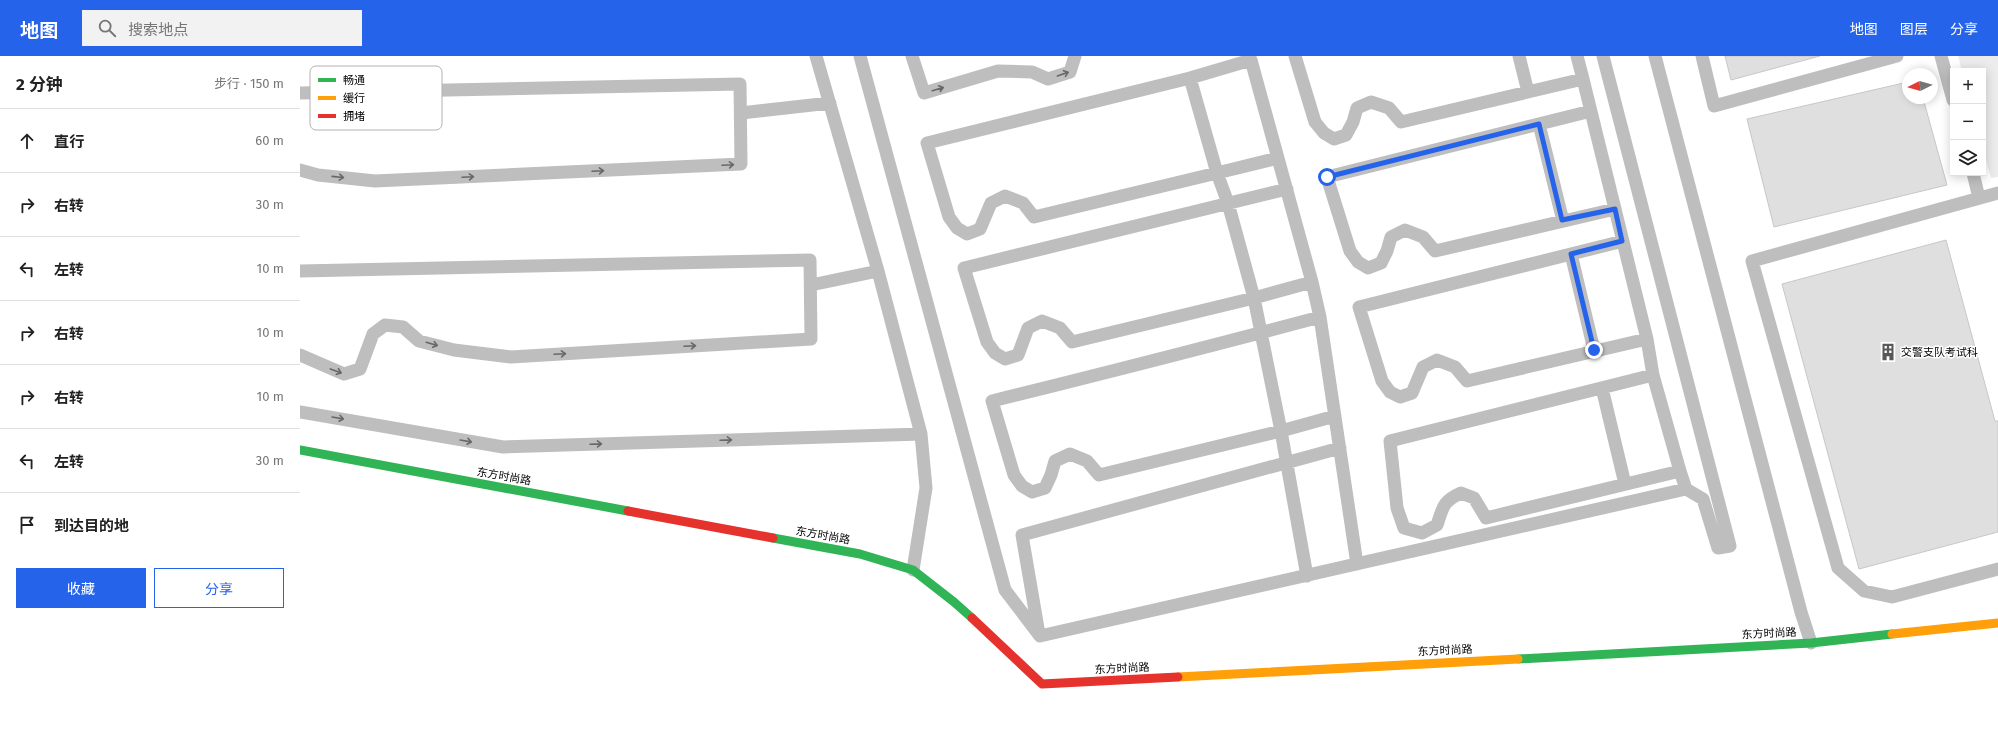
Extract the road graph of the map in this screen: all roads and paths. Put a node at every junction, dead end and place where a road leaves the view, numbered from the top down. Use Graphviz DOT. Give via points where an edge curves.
graph roads {
  1 [pos="816,56"];
  2 [pos="860,56"];
  3 [pos="912,56"];
  4 [pos="1075,56"];
  5 [pos="1295,56"];
  6 [pos="1519,56"];
  7 [pos="1577,56"];
  8 [pos="1603,56"];
  9 [pos="1655,56"];
  10 [pos="1702,56"];
  11 [pos="1897,56"];
  12 [pos="1941,56"];
  13 [pos="1190,78"];
  14 [pos="1583,79"];
  15 [pos="442,89"];
  16 [pos="1950,89"];
  17 [pos="300,92"];
  18 [pos="310,92"];
  19 [pos="1528,92"];
  20 [pos="830,103"];
  21 [pos="1591,111"];
  22 [pos="741,113"];
  23 [pos="1539,124"];
  24 [pos="1278,158"];
  25 [pos="300,170"];
  26 [pos="1217,173"];
  27 [pos="1974,176"];
  28 [pos="1287,189"];
  29 [pos="1998,193"];
  30 [pos="1979,198"];
  31 [pos="1228,203"];
  32 [pos="1615,209"];
  33 [pos="1562,220"];
  34 [pos="1622,241"];
  35 [pos="1571,254"];
  36 [pos="300,270"];
  37 [pos="878,271"];
  38 [pos="1312,282"];
  39 [pos="810,285"];
  40 [pos="1254,298"];
  41 [pos="1320,317"];
  42 [pos="1262,332"];
  43 [pos="1647,339"];
  44 [pos="1594,350"];
  45 [pos="300,355"];
  46 [pos="1653,375"];
  47 [pos="1602,388"];
  48 [pos="300,412"];
  49 [pos="1335,416"];
  50 [pos="1281,432"];
  51 [pos="921,434"];
  52 [pos="1340,448"];
  53 [pos="300,450"];
  54 [pos="1287,463"];
  55 [pos="1680,471"];
  56 [pos="1625,484"];
  57 [pos="1686,489"];
  58 [pos="1358,564"];
  59 [pos="1998,569"];
  60 [pos="913,570"];
  61 [pos="1307,576"];
  62 [pos="1998,623"];
  63 [pos="1040,636"];
  64 [pos="1811,642"];
  1 -- 20 [label="lane"];
  2 -- 63 [label="lane" via="1005,590"];
  3 -- 4 [label="lane, one-way" via="924,93 998,71 1032,72 1048,79 1070,72"];
  5 -- 19 [label="lane" via="1315,122 1324,134 1334,139 1346,135 1357,108 1371,102 1389,108 1401,122"];
  6 -- 19 [label="lane"];
  7 -- 14 [label="lane"];
  8 -- 57 [label="lane" via="1730,546 1718,548 1702,499"];
  9 -- 64 [label="lane"];
  10 -- 11 [label="lane" via="1714,106"];
  12 -- 16 [label="lane"];
  13 -- 24 [label="lane" via="1251,60"];
  13 -- 26 [label="lane"];
  13 -- 26 [label="lane" via="927,143 949,217 967,234 980,230 991,203 1005,196 1023,203 1034,217"];
  14 -- 19 [label="lane"];
  14 -- 21 [label="lane"];
  15 -- 22 [label="lane" via="740,84"];
  17 -- 18 [label="lane"];
  20 -- 22 [label="lane"];
  20 -- 37 [label="lane"];
  21 -- 23 [label="lane"];
  21 -- 32 [label="lane"];
  25 -- 22 [label="lane, one-way" via="318,175 375,181 741,164"];
  23 -- 33 [label="lane"];
  23 -- 33 [label="lane" via="1327,177 1350,251 1358,262 1368,268 1381,263 1391,237 1405,230 1423,237 1435,251"];
  24 -- 26 [label="lane"];
  24 -- 28 [label="lane"];
  26 -- 31 [label="lane"];
  27 -- 30 [label="lane"];
  28 -- 31 [label="lane"];
  28 -- 38 [label="lane"];
  29 -- 30 [label="lane"];
  30 -- 59 [label="lane" via="1752,261 1838,568 1864,591 1892,597"];
  31 -- 40 [label="lane"];
  31 -- 40 [label="lane" via="964,268 987,342 995,353 1005,359 1018,355 1028,328 1042,321 1060,328 1072,342"];
  32 -- 33 [label="lane"];
  32 -- 34 [label="lane"];
  34 -- 35 [label="lane"];
  34 -- 43 [label="lane"];
  35 -- 44 [label="lane"];
  35 -- 44 [label="lane" via="1359,307 1382,381 1390,392 1400,398 1412,393 1423,367 1437,360 1455,367 1466,381"];
  36 -- 39 [label="lane" via="810,260"];
  37 -- 39 [label="lane"];
  37 -- 51 [label="lane"];
  38 -- 40 [label="lane"];
  38 -- 41 [label="lane"];
  45 -- 39 [label="lane, one-way" via="344,374 360,369 373,334 385,325 403,327 419,341 454,350 511,357 811,339"];
  40 -- 42 [label="lane"];
  41 -- 42 [label="lane"];
  41 -- 49 [label="lane"];
  42 -- 50 [label="lane"];
  42 -- 50 [label="lane" via="992,401 1014,475 1022,486 1032,492 1045,488 1055,461 1070,454 1087,461 1099,475"];
  43 -- 44 [label="lane"];
  43 -- 46 [label="lane"];
  46 -- 47 [label="lane"];
  46 -- 55 [label="lane"];
  47 -- 56 [label="lane"];
  47 -- 56 [label="lane" via="1390,441 1397,508 1404,528 1422,533 1437,525 1448,498 1461,493 1474,498 1486,518"];
  48 -- 51 [label="lane, one-way" via="503,447"];
  49 -- 50 [label="lane"];
  49 -- 52 [label="lane"];
  50 -- 54 [label="lane"];
  51 -- 60 [label="lane" via="926,488"];
  52 -- 54 [label="lane"];
  52 -- 58 [label="lane"];
  53 -- 60 [label="main road, 东方时尚路" via="860,554"];
  54 -- 61 [label="lane"];
  54 -- 63 [label="lane" via="1022,535"];
  55 -- 56 [label="lane"];
  55 -- 57 [label="lane"];
  57 -- 58 [label="lane"];
  58 -- 61 [label="lane"];
  60 -- 64 [label="main road, 东方时尚路" via="954,602 1042,684"];
  61 -- 63 [label="lane"];
  62 -- 64 [label="main road, 东方时尚路"];
}
